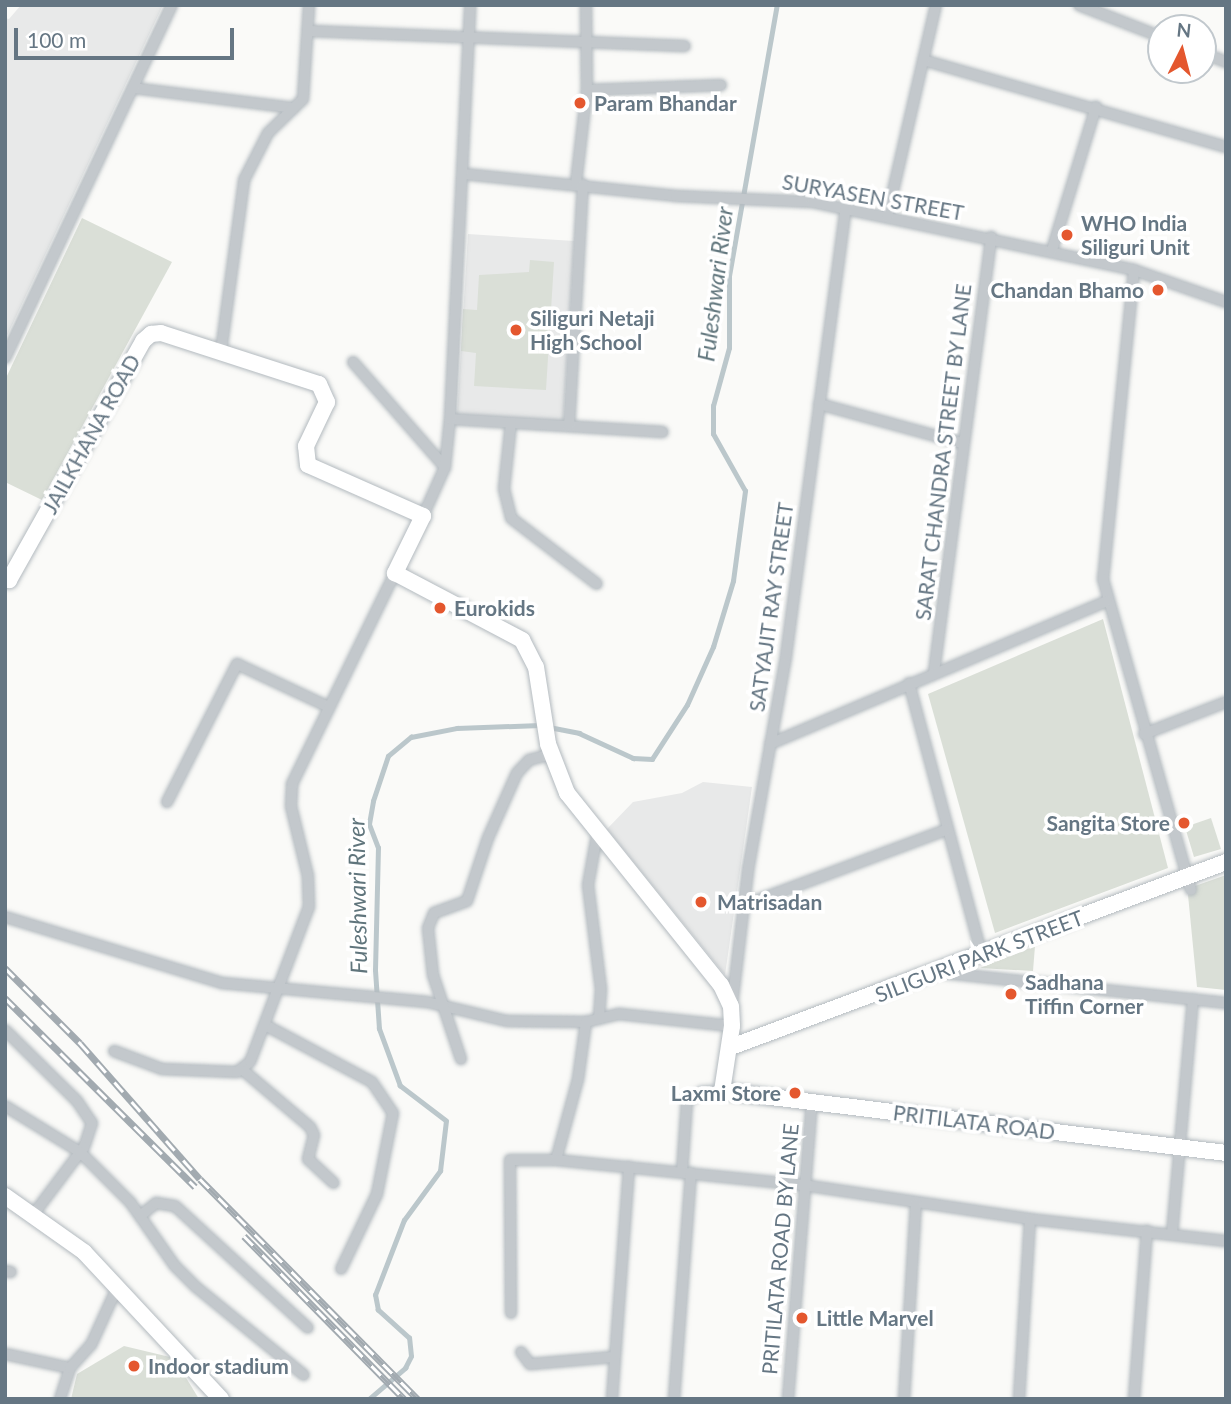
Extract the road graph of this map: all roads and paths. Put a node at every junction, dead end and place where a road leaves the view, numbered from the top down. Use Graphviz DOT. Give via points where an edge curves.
graph roads {
  1 [pos="172,5"];
  2 [pos="310,5"];
  3 [pos="470,5"];
  4 [pos="586,5"];
  5 [pos="936,5"];
  6 [pos="1079,5"];
  7 [pos="309,31"];
  8 [pos="1147,32"];
  9 [pos="468,39"];
  10 [pos="588,44"];
  11 [pos="685,46"];
  12 [pos="923,60"];
  13 [pos="721,85"];
  14 [pos="133,88"];
  15 [pos="587,90"];
  16 [pos="1096,107"];
  17 [pos="294,108"];
  18 [pos="1226,147"];
  19 [pos="464,174"];
  20 [pos="580,183"];
  21 [pos="846,209"];
  22 [pos="887,217"];
  23 [pos="991,237"];
  24 [pos="1052,250"];
  25 [pos="1134,270"];
  26 [pos="1226,302"];
  27 [pos="221,351"];
  28 [pos="5,358"];
  29 [pos="353,362"];
  30 [pos="819,404"];
  31 [pos="450,419"];
  32 [pos="511,423"];
  33 [pos="569,426"];
  34 [pos="663,432"];
  35 [pos="962,443"];
  36 [pos="445,467"];
  37 [pos="424,516"];
  38 [pos="395,573"];
  39 [pos="7,582"];
  40 [pos="597,584"];
  41 [pos="1107,601"];
  42 [pos="934,672"];
  43 [pos="909,683"];
  44 [pos="1226,702"];
  45 [pos="329,708"];
  46 [pos="1144,734"];
  47 [pos="770,744"];
  48 [pos="550,749"];
  49 [pos="167,802"];
  50 [pos="946,830"];
  51 [pos="597,835"];
  52 [pos="1226,862"];
  53 [pos="1189,884"];
  54 [pos="745,905"];
  55 [pos="5,917"];
  56 [pos="982,955"];
  57 [pos="935,972"];
  58 [pos="279,991"];
  59 [pos="1193,999"];
  60 [pos="1226,1003"];
  61 [pos="444,1006"];
  62 [pos="599,1018"];
  63 [pos="731,1018"];
  64 [pos="586,1022"];
  65 [pos="265,1026"];
  66 [pos="5,1030"];
  67 [pos="731,1047"];
  68 [pos="114,1051"];
  69 [pos="461,1059"];
  70 [pos="244,1071"];
  71 [pos="722,1091"];
  72 [pos="812,1102"];
  73 [pos="5,1106"];
  74 [pos="1180,1148"];
  75 [pos="80,1152"];
  76 [pos="1226,1153"];
  77 [pos="556,1160"];
  78 [pos="629,1167"];
  79 [pos="687,1173"];
  80 [pos="334,1183"];
  81 [pos="803,1185"];
  82 [pos="5,1196"];
  83 [pos="916,1204"];
  84 [pos="33,1214"];
  85 [pos="140,1216"];
  86 [pos="1030,1220"];
  87 [pos="1147,1231"];
  88 [pos="1172,1234"];
  89 [pos="1226,1241"];
  90 [pos="341,1269"];
  91 [pos="117,1288"];
  92 [pos="511,1313"];
  93 [pos="308,1328"];
  94 [pos="521,1352"];
  95 [pos="5,1354"];
  96 [pos="614,1357"];
  97 [pos="70,1368"];
  98 [pos="304,1375"];
  99 [pos="60,1399"];
  100 [pos="220,1399"];
  101 [pos="612,1399"];
  102 [pos="674,1399"];
  103 [pos="788,1399"];
  104 [pos="904,1399"];
  105 [pos="1020,1399"];
  106 [pos="1134,1399"];
  1 -- 14 [label="street"];
  2 -- 7 [label="street"];
  3 -- 9 [label="street"];
  4 -- 10 [label="street"];
  5 -- 12 [label="street"];
  6 -- 8 [label="street"];
  7 -- 9 [label="street"];
  7 -- 17 [label="street" via="306,90"];
  9 -- 10 [label="street"];
  9 -- 19 [label="street"];
  10 -- 11 [label="street"];
  10 -- 15 [label="street"];
  12 -- 16 [label="street"];
  12 -- 22 [label="street"];
  13 -- 15 [label="street"];
  14 -- 17 [label="street"];
  14 -- 28 [label="street"];
  15 -- 20 [label="street"];
  16 -- 18 [label="street"];
  16 -- 24 [label="street"];
  17 -- 27 [label="street" via="268,132 244,180"];
  19 -- 20 [label="street, SURYASEN STREET"];
  19 -- 31 [label="street"];
  20 -- 21 [label="street, SURYASEN STREET"];
  20 -- 33 [label="street"];
  21 -- 22 [label="street, SURYASEN STREET"];
  21 -- 30 [label="street, SATYAJIT RAY STREET"];
  22 -- 23 [label="street, SURYASEN STREET"];
  23 -- 24 [label="street, SURYASEN STREET"];
  23 -- 35 [label="street, SARAT CHANDRA STREET BY LANE"];
  24 -- 25 [label="street, SURYASEN STREET"];
  25 -- 26 [label="street, SURYASEN STREET"];
  25 -- 41 [label="street" via="1103,566"];
  27 -- 37 [label="street, JAILKHANA ROAD" via="319,384 327,402 306,446 308,465"];
  27 -- 39 [label="street, JAILKHANA ROAD" via="161,333 143,341"];
  29 -- 36 [label="street"];
  30 -- 35 [label="street"];
  30 -- 47 [label="street, SATYAJIT RAY STREET"];
  31 -- 32 [label="street"];
  31 -- 36 [label="street"];
  32 -- 33 [label="street"];
  32 -- 40 [label="street" via="504,489 511,518"];
  33 -- 34 [label="street"];
  35 -- 42 [label="street, SARAT CHANDRA STREET BY LANE"];
  36 -- 37 [label="street"];
  37 -- 38 [label="street"];
  38 -- 45 [label="street"];
  38 -- 48 [label="street" via="522,640 530,650"];
  41 -- 42 [label="street"];
  41 -- 46 [label="street"];
  42 -- 43 [label="street"];
  43 -- 47 [label="street"];
  43 -- 50 [label="street"];
  44 -- 46 [label="street"];
  45 -- 49 [label="street" via="237,664"];
  45 -- 58 [label="street" via="290,792 310,892 306,920"];
  46 -- 53 [label="street"];
  47 -- 54 [label="street, SATYAJIT RAY STREET"];
  48 -- 51 [label="street" via="567,793"];
  48 -- 61 [label="street" via="528,760 517,773 467,901 434,913 430,920 433,975"];
  50 -- 54 [label="street"];
  50 -- 56 [label="street"];
  51 -- 62 [label="street" via="588,885 601,989"];
  51 -- 63 [label="street" via="694,947 721,985"];
  52 -- 53 [label="street, SILIGURI PARK STREET"];
  53 -- 56 [label="street, SILIGURI PARK STREET"];
  54 -- 63 [label="street, SATYAJIT RAY STREET"];
  55 -- 58 [label="street" via="196,976"];
  56 -- 57 [label="street, SILIGURI PARK STREET"];
  57 -- 59 [label="street"];
  57 -- 67 [label="street, SILIGURI PARK STREET"];
  58 -- 61 [label="street"];
  58 -- 65 [label="street"];
  59 -- 60 [label="street"];
  59 -- 74 [label="street"];
  61 -- 64 [label="street" via="507,1021"];
  61 -- 69 [label="street"];
  62 -- 63 [label="street"];
  62 -- 64 [label="street"];
  63 -- 67 [label="street"];
  64 -- 77 [label="street" via="578,1079"];
  65 -- 70 [label="street"];
  65 -- 90 [label="street" via="372,1082 393,1113 377,1194"];
  66 -- 75 [label="street" via="89,1115 91,1132"];
  67 -- 71 [label="street"];
  68 -- 70 [label="street" via="152,1068"];
  70 -- 80 [label="street" via="310,1127 314,1135 308,1159"];
  71 -- 72 [label="street, PRITILATA ROAD"];
  71 -- 79 [label="street" via="702,1092 687,1101"];
  72 -- 74 [label="street, PRITILATA ROAD"];
  72 -- 81 [label="street, PRITILATA ROAD BY LANE"];
  73 -- 75 [label="street"];
  74 -- 76 [label="street, PRITILATA ROAD"];
  74 -- 88 [label="street"];
  75 -- 84 [label="street"];
  75 -- 85 [label="street"];
  77 -- 78 [label="street"];
  77 -- 92 [label="street" via="510,1160"];
  78 -- 79 [label="street"];
  78 -- 96 [label="street"];
  79 -- 81 [label="street"];
  79 -- 102 [label="street"];
  81 -- 83 [label="street"];
  81 -- 103 [label="street, PRITILATA ROAD BY LANE"];
  82 -- 84 [label="street"];
  83 -- 86 [label="street"];
  83 -- 104 [label="street"];
  84 -- 91 [label="street" via="84,1252"];
  85 -- 93 [label="street" via="156,1203 175,1206"];
  85 -- 98 [label="street" via="196,1287"];
  86 -- 87 [label="street"];
  86 -- 105 [label="street"];
  87 -- 88 [label="street"];
  87 -- 106 [label="street"];
  88 -- 89 [label="street"];
  91 -- 97 [label="street" via="91,1345"];
  91 -- 100 [label="street"];
  94 -- 96 [label="street" via="530,1364"];
  95 -- 97 [label="street"];
  96 -- 101 [label="street"];
  97 -- 99 [label="street"];
}
